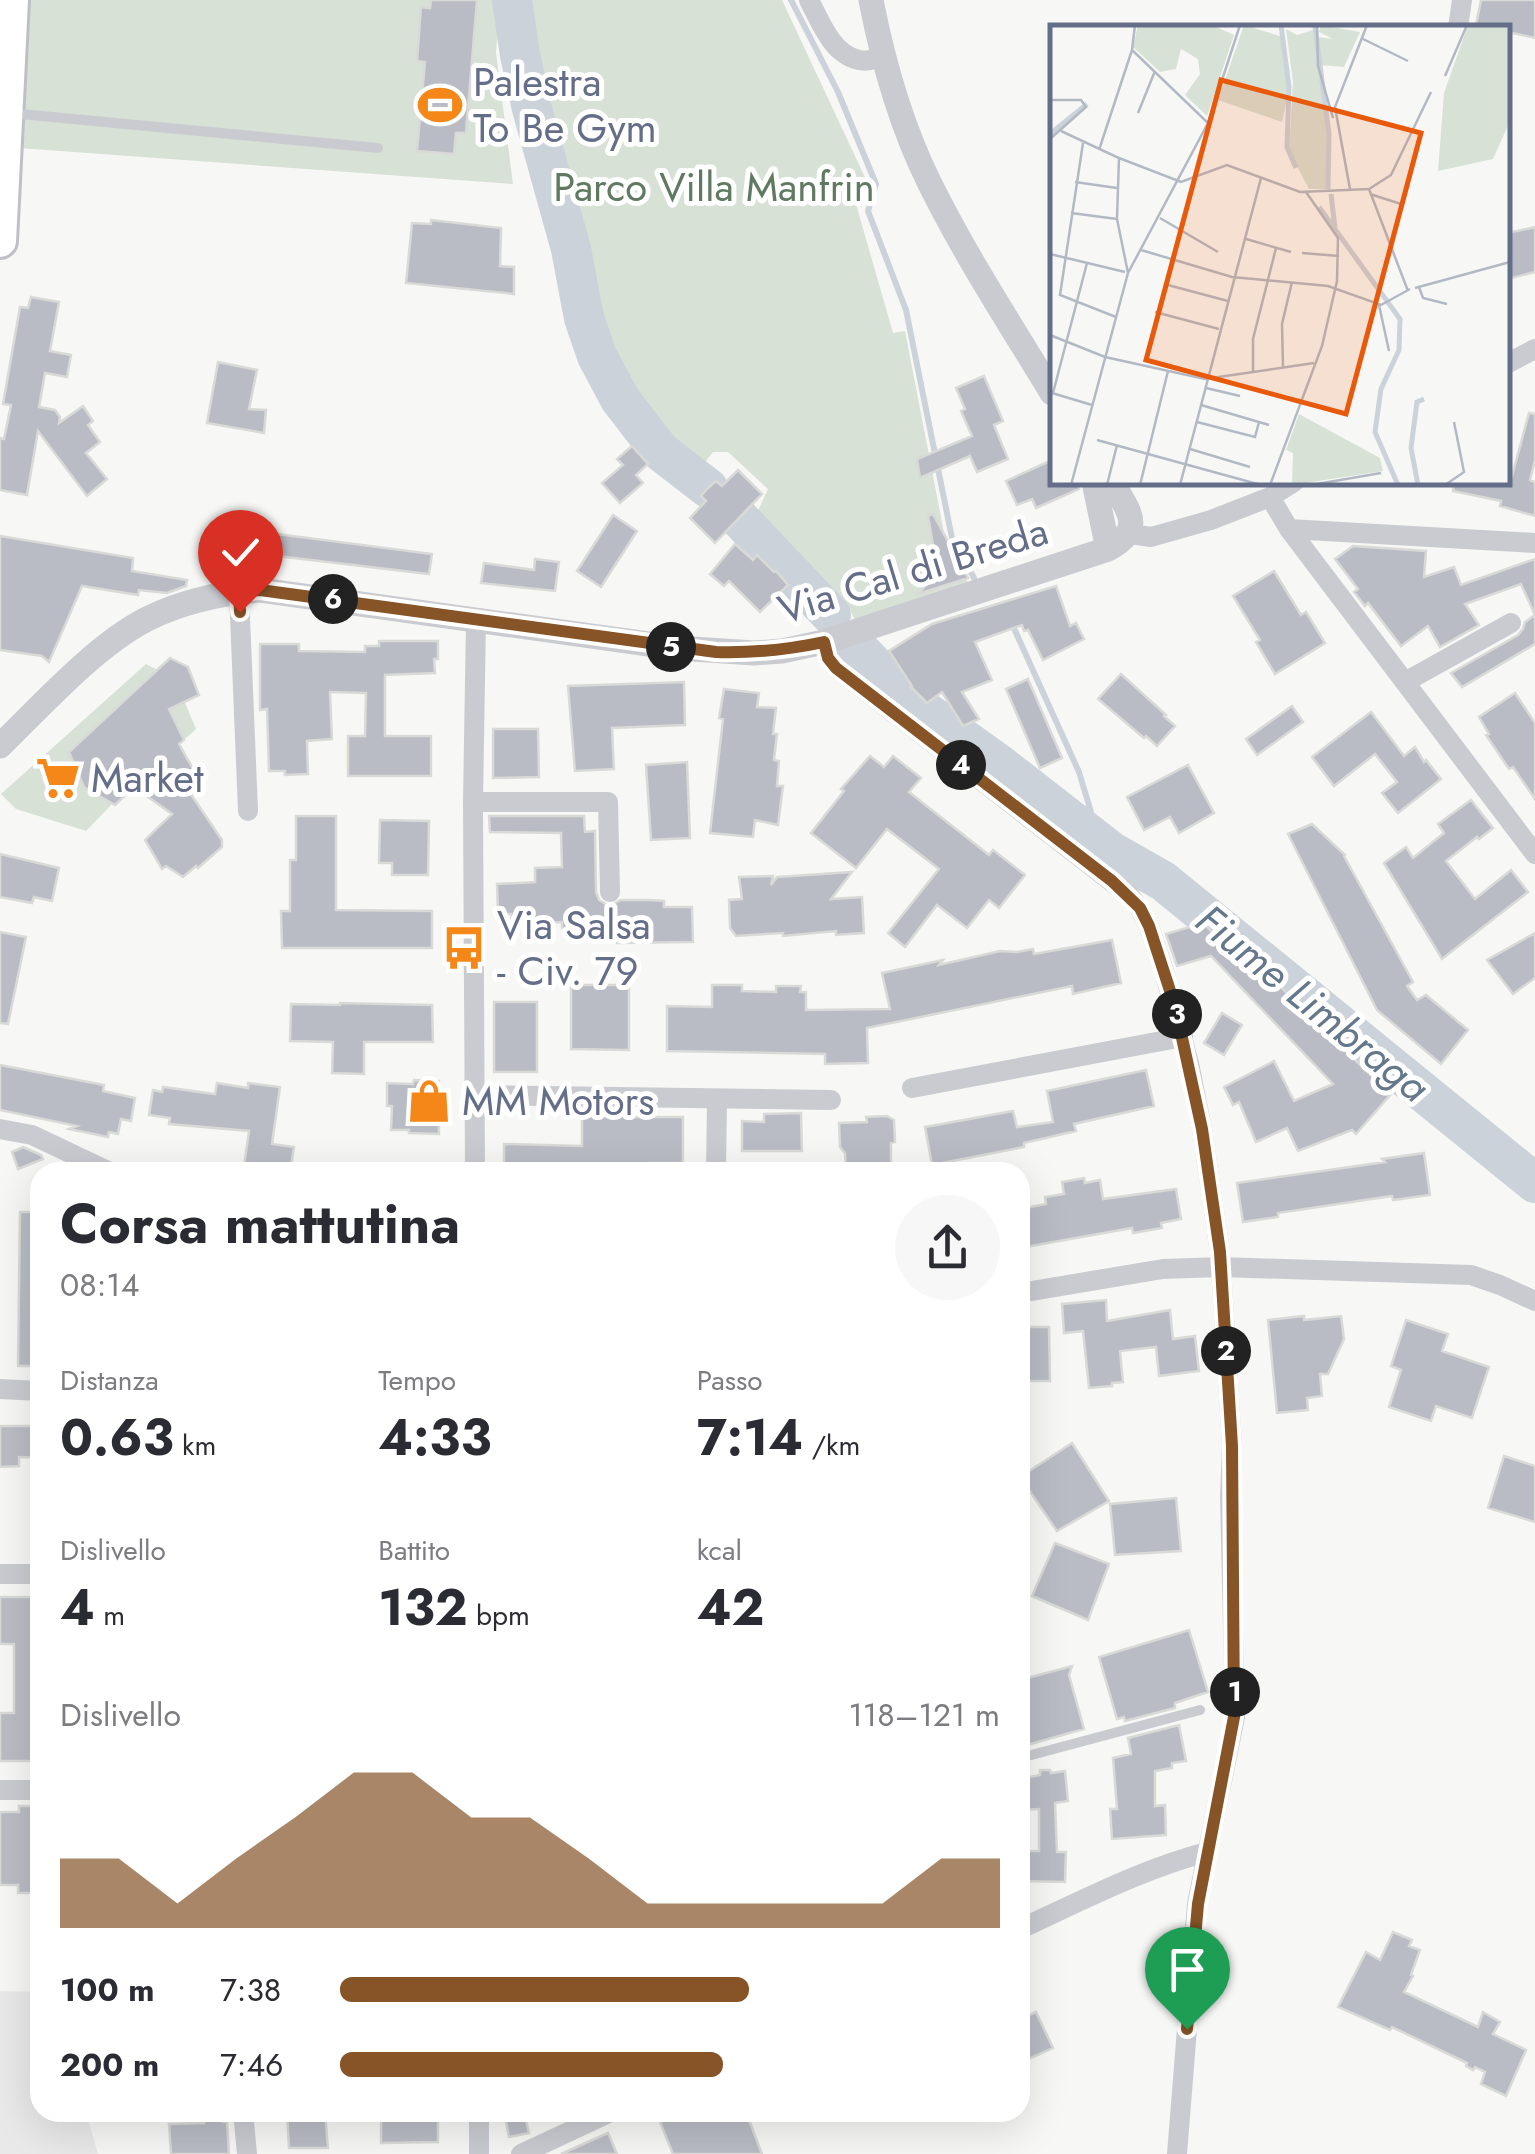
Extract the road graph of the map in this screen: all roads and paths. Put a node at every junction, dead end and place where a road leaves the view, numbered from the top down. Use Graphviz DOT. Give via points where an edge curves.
graph roads {
  1 [pos="12,0"];
  2 [pos="810,0"];
  3 [pos="871,0"];
  4 [pos="1462,0"];
  5 [pos="1458,25"];
  6 [pos="873,59"];
  7 [pos="6,113"];
  8 [pos="378,148"];
  9 [pos="0,241"];
  10 [pos="1535,350"];
  11 [pos="1510,362"];
  12 [pos="1050,391"];
  13 [pos="1095,485"];
  14 [pos="1113,485"];
  15 [pos="1289,485"];
  16 [pos="1270,497"];
  17 [pos="1289,529"];
  18 [pos="1130,534"];
  19 [pos="1535,543"];
  20 [pos="1108,549"];
  21 [pos="239,592"];
  22 [pos="476,619"];
  23 [pos="1510,623"];
  24 [pos="824,642"];
  25 [pos="1406,682"];
  26 [pos="0,746"];
  27 [pos="474,802"];
  28 [pos="248,811"];
  29 [pos="1535,854"];
  30 [pos="610,892"];
  31 [pos="1182,1037"];
  32 [pos="912,1088"];
  33 [pos="474,1095"];
  34 [pos="717,1100"];
  35 [pos="831,1100"];
  36 [pos="0,1130"];
  37 [pos="89,1162"];
  38 [pos="474,1162"];
  39 [pos="716,1162"];
  40 [pos="1221,1267"];
  41 [pos="1030,1291"];
  42 [pos="1535,1301"];
  43 [pos="0,1389"];
  44 [pos="30,1390"];
  45 [pos="0,1574"];
  46 [pos="30,1574"];
  47 [pos="1200,1710"];
  48 [pos="1030,1755"];
  49 [pos="0,1790"];
  50 [pos="30,1790"];
  51 [pos="1207,1852"];
  52 [pos="1030,1924"];
  53 [pos="244,2122"];
  54 [pos="479,2122"];
  55 [pos="589,2122"];
  56 [pos="247,2154"];
  57 [pos="479,2154"];
  58 [pos="522,2154"];
  59 [pos="1177,2154"];
  1 -- 7 [label="main road"];
  2 -- 6 [label="street" via="842,52"];
  3 -- 6 [label="street"];
  4 -- 5 [label="street"];
  6 -- 12 [label="street" via="928,179"];
  7 -- 8 [label="lane"];
  7 -- 9 [label="main road"];
  10 -- 11 [label="street"];
  13 -- 20 [label="street"];
  14 -- 18 [label="street"];
  15 -- 16 [label="street, Via Cal di Breda"];
  16 -- 17 [label="street"];
  16 -- 18 [label="street, Via Cal di Breda" via="1151,537"];
  17 -- 19 [label="street"];
  17 -- 25 [label="street"];
  18 -- 20 [label="street, Via Cal di Breda"];
  20 -- 24 [label="street, Via Cal di Breda"];
  21 -- 22 [label="street, Via Cal di Breda"];
  21 -- 26 [label="street, Via Cal di Breda" via="144,620 76,672"];
  21 -- 28 [label="street"];
  22 -- 24 [label="street, Via Cal di Breda" via="716,652"];
  22 -- 27 [label="street"];
  23 -- 25 [label="street"];
  24 -- 31 [label="street" via="836,668 1130,896 1149,926"];
  25 -- 29 [label="street"];
  27 -- 30 [label="street" via="608,802"];
  27 -- 33 [label="street"];
  31 -- 32 [label="street"];
  31 -- 40 [label="street"];
  33 -- 34 [label="street"];
  33 -- 38 [label="street"];
  34 -- 35 [label="street"];
  34 -- 39 [label="street"];
  36 -- 37 [label="street" via="32,1135"];
  40 -- 41 [label="street" via="1164,1269"];
  40 -- 42 [label="street" via="1471,1275"];
  40 -- 51 [label="street" via="1235,1690"];
  43 -- 44 [label="street"];
  45 -- 46 [label="street"];
  47 -- 48 [label="lane"];
  49 -- 50 [label="street"];
  51 -- 52 [label="street"];
  51 -- 59 [label="street"];
  53 -- 56 [label="street"];
  54 -- 57 [label="street"];
  55 -- 58 [label="street"];
}
